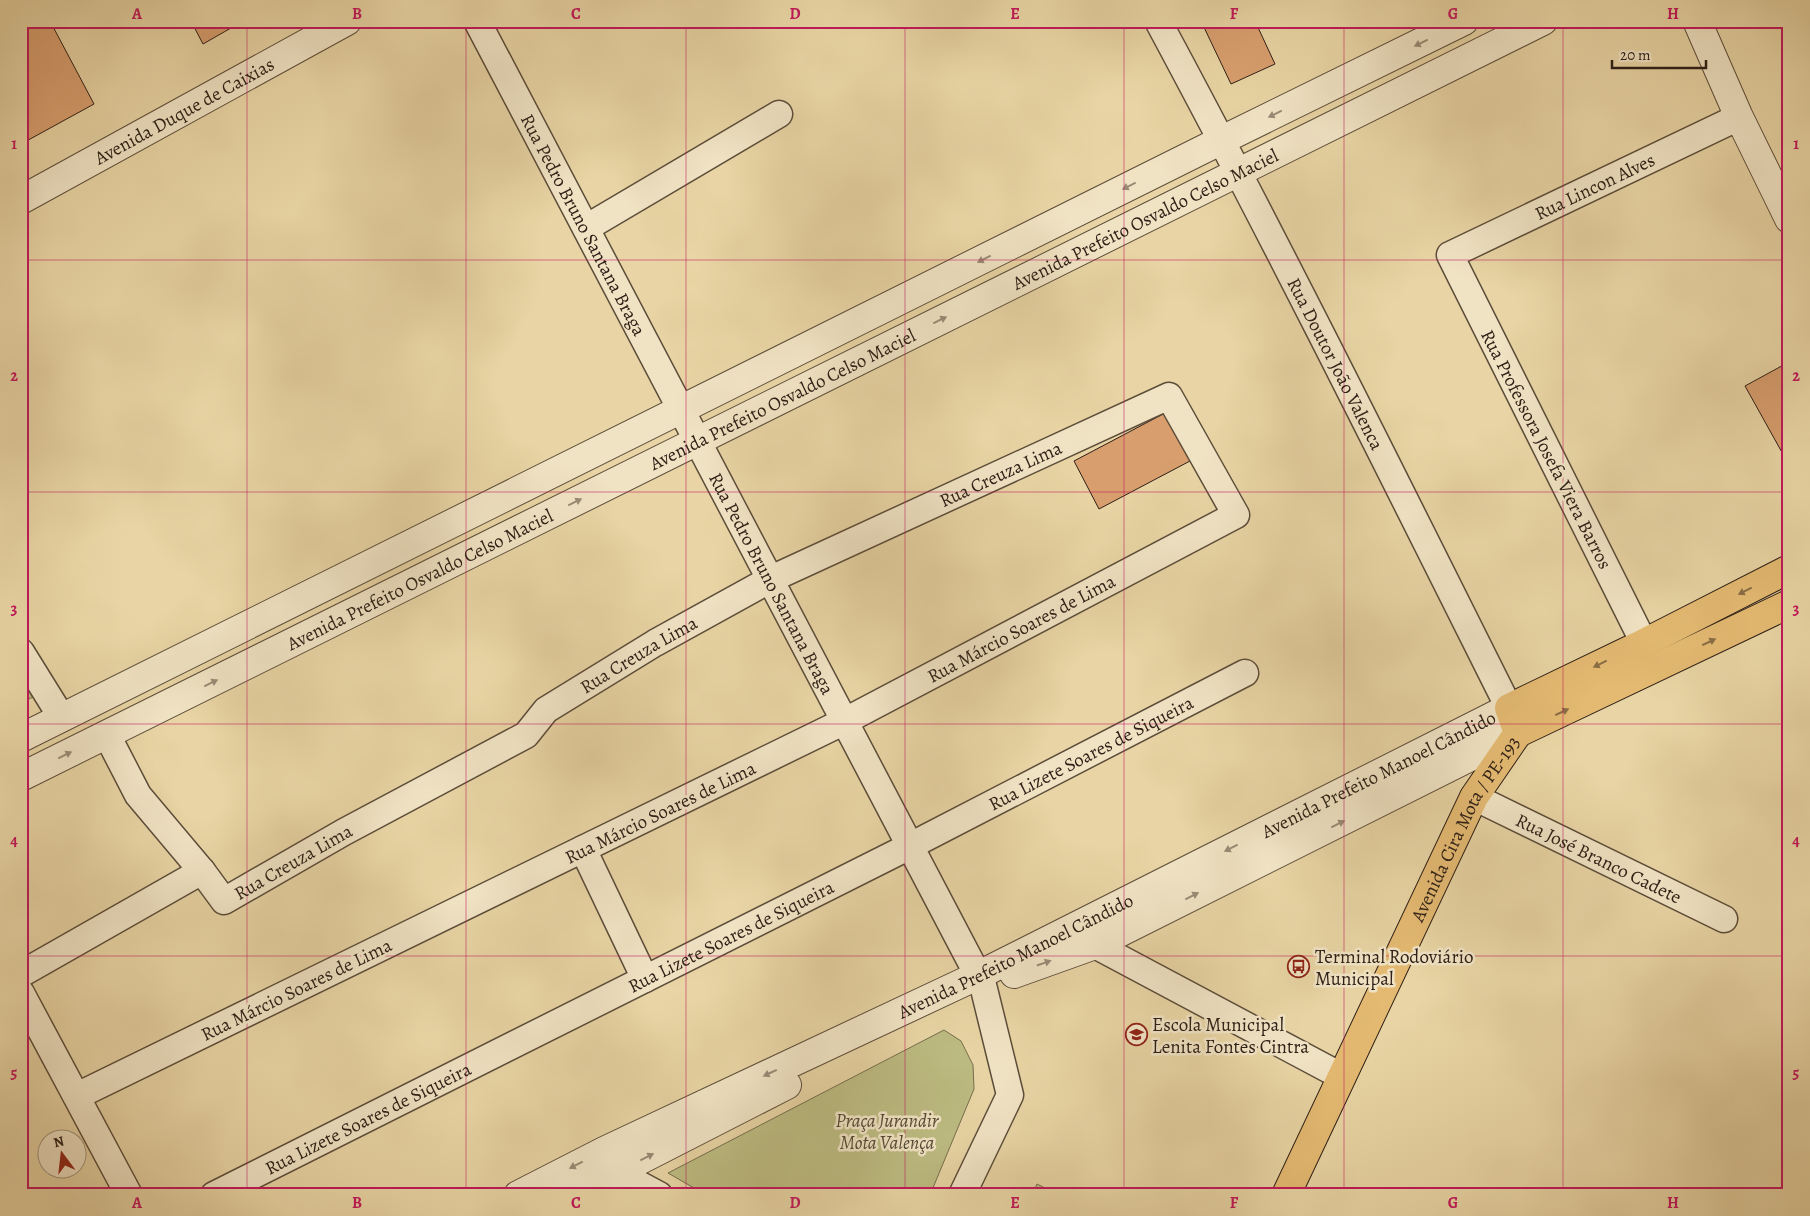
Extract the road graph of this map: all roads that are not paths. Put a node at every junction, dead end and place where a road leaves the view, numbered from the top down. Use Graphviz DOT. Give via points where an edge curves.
graph roads {
  1 [pos="346,21"];
  2 [pos="477,21"];
  3 [pos="1158,21"];
  4 [pos="1464,21"];
  5 [pos="1543,21"];
  6 [pos="1697,21"];
  7 [pos="779,114"];
  8 [pos="1739,118"];
  9 [pos="1222,140"];
  10 [pos="1238,172"];
  11 [pos="21,200"];
  12 [pos="1789,219"];
  13 [pos="586,228"];
  14 [pos="1450,255"];
  15 [pos="681,410"];
  16 [pos="698,441"];
  17 [pos="1236,515"];
  18 [pos="1789,569"];
  19 [pos="771,579"];
  20 [pos="1789,604"];
  21 [pos="1644,643"];
  22 [pos="21,652"];
  23 [pos="1245,673"];
  24 [pos="62,718"];
  25 [pos="845,721"];
  26 [pos="1514,721"];
  27 [pos="107,735"];
  28 [pos="21,738"];
  29 [pos="21,777"];
  30 [pos="1474,797"];
  31 [pos="910,846"];
  32 [pos="584,849"];
  33 [pos="202,871"];
  34 [pos="1724,919"];
  35 [pos="1095,945"];
  36 [pos="21,974"];
  37 [pos="645,979"];
  38 [pos="981,980"];
  39 [pos="21,993"];
  40 [pos="1341,1076"];
  41 [pos="77,1096"];
  42 [pos="610,1162"];
  43 [pos="129,1195"];
  44 [pos="214,1195"];
  45 [pos="518,1195"];
  46 [pos="572,1195"];
  47 [pos="659,1195"];
  48 [pos="962,1195"];
  49 [pos="1286,1195"];
  1 -- 11 [label="street, Avenida Duque de Caixias"];
  2 -- 13 [label="street, Rua Pedro Bruno Santana Braga"];
  3 -- 9 [label="street, Rua Doutor João Valenca"];
  4 -- 9 [label="street, Avenida Prefeito Osvaldo Celso Maciel, one-way"];
  5 -- 10 [label="street, Avenida Prefeito Osvaldo Celso Maciel"];
  6 -- 8 [label="street"];
  7 -- 13 [label="street"];
  8 -- 12 [label="street"];
  8 -- 14 [label="street, Rua Lincon Alves"];
  9 -- 10 [label="street, Rua Doutor João Valenca"];
  9 -- 15 [label="street, Avenida Prefeito Osvaldo Celso Maciel, one-way"];
  16 -- 10 [label="street, Avenida Prefeito Osvaldo Celso Maciel, one-way"];
  10 -- 26 [label="street, Rua Doutor João Valenca"];
  13 -- 15 [label="street, Rua Pedro Bruno Santana Braga"];
  14 -- 21 [label="street, Rua Professora Josefa Viera Barros"];
  15 -- 16 [label="street, Rua Pedro Bruno Santana Braga"];
  15 -- 24 [label="street, Avenida Prefeito Osvaldo Celso Maciel"];
  16 -- 19 [label="street, Rua Pedro Bruno Santana Braga"];
  27 -- 16 [label="street, Avenida Prefeito Osvaldo Celso Maciel, one-way"];
  17 -- 19 [label="street, Rua Creuza Lima" via="1169,396"];
  17 -- 25 [label="street, Rua Márcio Soares de Lima"];
  18 -- 21 [label="main road, one-way"];
  19 -- 25 [label="street, Rua Pedro Bruno Santana Braga"];
  19 -- 33 [label="street, Rua Creuza Lima" via="655,642 546,710 526,735 224,900"];
  26 -- 20 [label="main road, one-way"];
  21 -- 26 [label="main road, one-way"];
  22 -- 24 [label="street"];
  23 -- 31 [label="street, Rua Lizete Soares de Siqueira"];
  24 -- 28 [label="street, Avenida Prefeito Osvaldo Celso Maciel"];
  25 -- 31 [label="street, Rua Pedro Bruno Santana Braga"];
  25 -- 32 [label="street, Rua Márcio Soares de Lima"];
  26 -- 30 [label="main road, Avenida Cira Mota / PE-193"];
  35 -- 26 [label="street, Avenida Prefeito Manoel Cândido, one-way"];
  26 -- 38 [label="street, Avenida Prefeito Manoel Cândido, one-way"];
  29 -- 27 [label="street, Avenida Prefeito Osvaldo Celso Maciel, one-way"];
  27 -- 33 [label="street" via="138,795"];
  30 -- 34 [label="street, Rua José Branco Cadete"];
  30 -- 40 [label="main road, Avenida Cira Mota / PE-193"];
  31 -- 37 [label="street, Rua Lizete Soares de Siqueira"];
  31 -- 38 [label="street, Rua Pedro Bruno Santana Braga"];
  32 -- 37 [label="street"];
  32 -- 41 [label="street, Rua Márcio Soares de Lima"];
  33 -- 36 [label="street"];
  38 -- 35 [label="street, Avenida Prefeito Manoel Cândido, one-way"];
  35 -- 40 [label="street"];
  37 -- 44 [label="street, Rua Lizete Soares de Siqueira"];
  38 -- 42 [label="street, Avenida Prefeito Manoel Cândido"];
  38 -- 48 [label="street, Rua Pedro Bruno Santana Braga" via="1010,1095"];
  39 -- 41 [label="street"];
  40 -- 49 [label="main road, Avenida Cira Mota / PE-193"];
  41 -- 43 [label="street"];
  42 -- 45 [label="street, Avenida Prefeito Manoel Cândido, one-way"];
  42 -- 46 [label="street, Avenida Prefeito Manoel Cândido"];
  42 -- 47 [label="street"];
}
